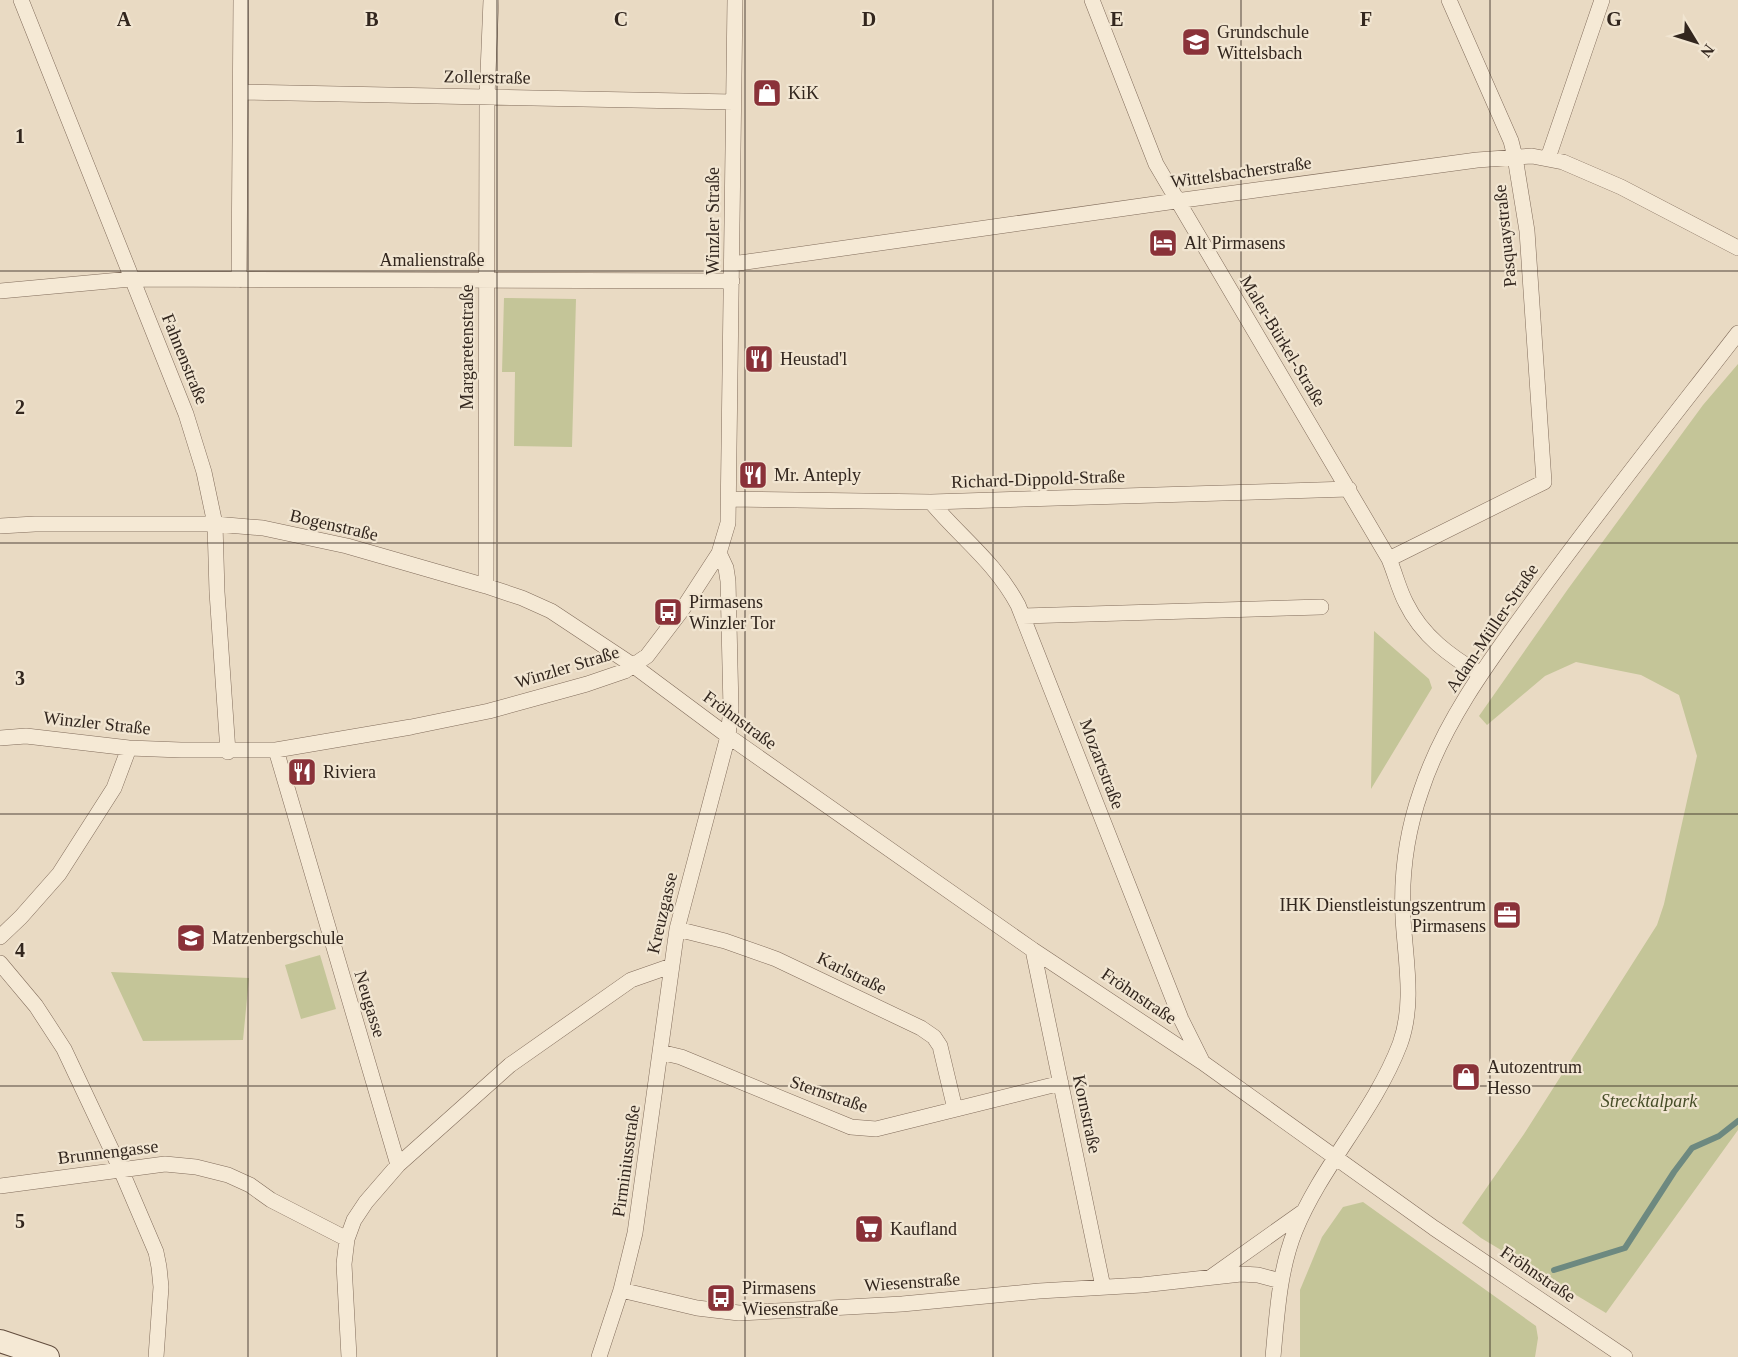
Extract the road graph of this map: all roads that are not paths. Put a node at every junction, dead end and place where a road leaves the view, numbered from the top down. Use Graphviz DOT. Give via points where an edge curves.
graph roads {
  1 [pos="21,0"];
  2 [pos="241,0"];
  3 [pos="491,0"];
  4 [pos="735,0"];
  5 [pos="1092,0"];
  6 [pos="1449,0"];
  7 [pos="1602,0"];
  8 [pos="241,92"];
  9 [pos="487,97"];
  10 [pos="733,102"];
  11 [pos="1515,157"];
  12 [pos="1548,158"];
  13 [pos="1176,201"];
  14 [pos="1738,248"];
  15 [pos="732,264"];
  16 [pos="131,279"];
  17 [pos="239,280"];
  18 [pos="487,280"];
  19 [pos="732,281"];
  20 [pos="0,291"];
  21 [pos="1738,333"];
  22 [pos="1349,489"];
  23 [pos="729,499"];
  24 [pos="931,502"];
  25 [pos="215,524"];
  26 [pos="0,526"];
  27 [pos="719,553"];
  28 [pos="1389,559"];
  29 [pos="486,586"];
  30 [pos="1321,607"];
  31 [pos="1023,616"];
  32 [pos="634,666"];
  33 [pos="1480,674"];
  34 [pos="728,736"];
  35 [pos="0,738"];
  36 [pos="129,748"];
  37 [pos="276,750"];
  38 [pos="228,752"];
  39 [pos="677,929"];
  40 [pos="0,937"];
  41 [pos="1034,950"];
  42 [pos="0,963"];
  43 [pos="671,966"];
  44 [pos="660,1052"];
  45 [pos="1202,1062"];
  46 [pos="1060,1083"];
  47 [pos="955,1109"];
  48 [pos="1336,1157"];
  49 [pos="398,1165"];
  50 [pos="122,1170"];
  51 [pos="0,1186"];
  52 [pos="1304,1211"];
  53 [pos="347,1239"];
  54 [pos="1209,1279"];
  55 [pos="1281,1281"];
  56 [pos="1103,1287"];
  57 [pos="621,1290"];
  58 [pos="0,1341"];
  59 [pos="48,1357"];
  60 [pos="156,1357"];
  61 [pos="349,1357"];
  62 [pos="599,1357"];
  63 [pos="1273,1357"];
  64 [pos="1625,1357"];
  1 -- 16 [label="street, Fahnenstraße"];
  2 -- 8 [label="street"];
  3 -- 9 [label="street, Margaretenstraße"];
  4 -- 10 [label="street, Winzler Straße"];
  5 -- 13 [label="street, Maler-Bürkel-Straße" via="1156,165"];
  6 -- 11 [label="street, Pasquaystraße"];
  7 -- 12 [label="street"];
  8 -- 9 [label="street, Zollerstraße"];
  8 -- 17 [label="street"];
  9 -- 10 [label="street, Zollerstraße"];
  9 -- 18 [label="street, Margaretenstraße"];
  10 -- 15 [label="street, Winzler Straße"];
  11 -- 12 [label="street, Wittelsbacherstraße"];
  11 -- 13 [label="street, Wittelsbacherstraße"];
  11 -- 28 [label="street, Pasquaystraße" via="1527,231 1544,482"];
  12 -- 14 [label="street, Wittelsbacherstraße" via="1621,187"];
  13 -- 15 [label="street, Wittelsbacherstraße"];
  13 -- 22 [label="street, Maler-Bürkel-Straße"];
  15 -- 19 [label="street, Winzler Straße"];
  16 -- 17 [label="street, Amalienstraße"];
  16 -- 20 [label="street, Amalienstraße"];
  16 -- 25 [label="street, Fahnenstraße" via="186,414"];
  17 -- 18 [label="street, Amalienstraße"];
  18 -- 19 [label="street, Amalienstraße"];
  18 -- 29 [label="street, Margaretenstraße"];
  19 -- 23 [label="street, Winzler Straße"];
  21 -- 33 [label="street, Adam-Müller-Straße"];
  22 -- 24 [label="street, Richard-Dippold-Straße"];
  22 -- 28 [label="street, Maler-Bürkel-Straße"];
  23 -- 24 [label="street, Richard-Dippold-Straße"];
  23 -- 27 [label="street, Winzler Straße" via="728,523"];
  24 -- 31 [label="street, Mozartstraße" via="992,565"];
  25 -- 26 [label="street, Bogenstraße"];
  25 -- 29 [label="street, Bogenstraße" via="262,528 347,546"];
  25 -- 38 [label="street, Fahnenstraße"];
  27 -- 32 [label="street, Winzler Straße" via="662,638"];
  27 -- 34 [label="street, Kreuzgasse" via="728,581"];
  28 -- 33 [label="street, Maler-Bürkel-Straße" via="1406,603 1422,629 1437,645"];
  29 -- 32 [label="street, Bogenstraße" via="551,612"];
  30 -- 31 [label="street"];
  31 -- 45 [label="street, Mozartstraße" via="1181,1019"];
  32 -- 34 [label="street, Fröhnstraße"];
  32 -- 37 [label="street, Winzler Straße" via="587,684 489,711"];
  33 -- 48 [label="street, Adam-Müller-Straße" via="1438,750 1421,789 1410,830 1403,914 1408,980 1401,1040 1376,1094"];
  34 -- 39 [label="street, Kreuzgasse"];
  34 -- 41 [label="street, Fröhnstraße"];
  35 -- 36 [label="street, Winzler Straße" via="26,736"];
  36 -- 38 [label="street, Winzler Straße"];
  36 -- 40 [label="street" via="114,788 65,865"];
  37 -- 38 [label="street, Winzler Straße"];
  37 -- 49 [label="street, Neugasse"];
  39 -- 43 [label="street, Kreuzgasse"];
  39 -- 47 [label="street, Karlstraße" via="725,940 776,959 934,1037 940,1046"];
  41 -- 45 [label="street, Fröhnstraße"];
  41 -- 46 [label="street, Kornstraße"];
  42 -- 50 [label="street" via="52,1028"];
  43 -- 44 [label="street, Pirminiusstraße"];
  43 -- 49 [label="street, Kreuzgasse" via="631,980 510,1065"];
  44 -- 47 [label="street, Sternstraße" via="681,1057 851,1127 876,1129"];
  44 -- 57 [label="street, Pirminiusstraße" via="635,1233"];
  45 -- 48 [label="street, Fröhnstraße"];
  46 -- 47 [label="street, Sternstraße"];
  46 -- 56 [label="street, Kornstraße"];
  48 -- 52 [label="street"];
  48 -- 64 [label="street, Fröhnstraße"];
  49 -- 53 [label="street, Kreuzgasse" via="366,1202"];
  50 -- 51 [label="street, Brunnengasse"];
  50 -- 53 [label="street, Brunnengasse" via="165,1164 228,1175"];
  50 -- 60 [label="street" via="159,1267"];
  52 -- 54 [label="street"];
  52 -- 55 [label="street"];
  53 -- 61 [label="street"];
  54 -- 55 [label="street, Wiesenstraße" via="1241,1274"];
  54 -- 56 [label="street, Wiesenstraße"];
  55 -- 63 [label="street"];
  56 -- 57 [label="street, Wiesenstraße" via="739,1313 697,1308"];
  57 -- 62 [label="street, Pirminiusstraße"];
  58 -- 59 [label="main road"];
}
